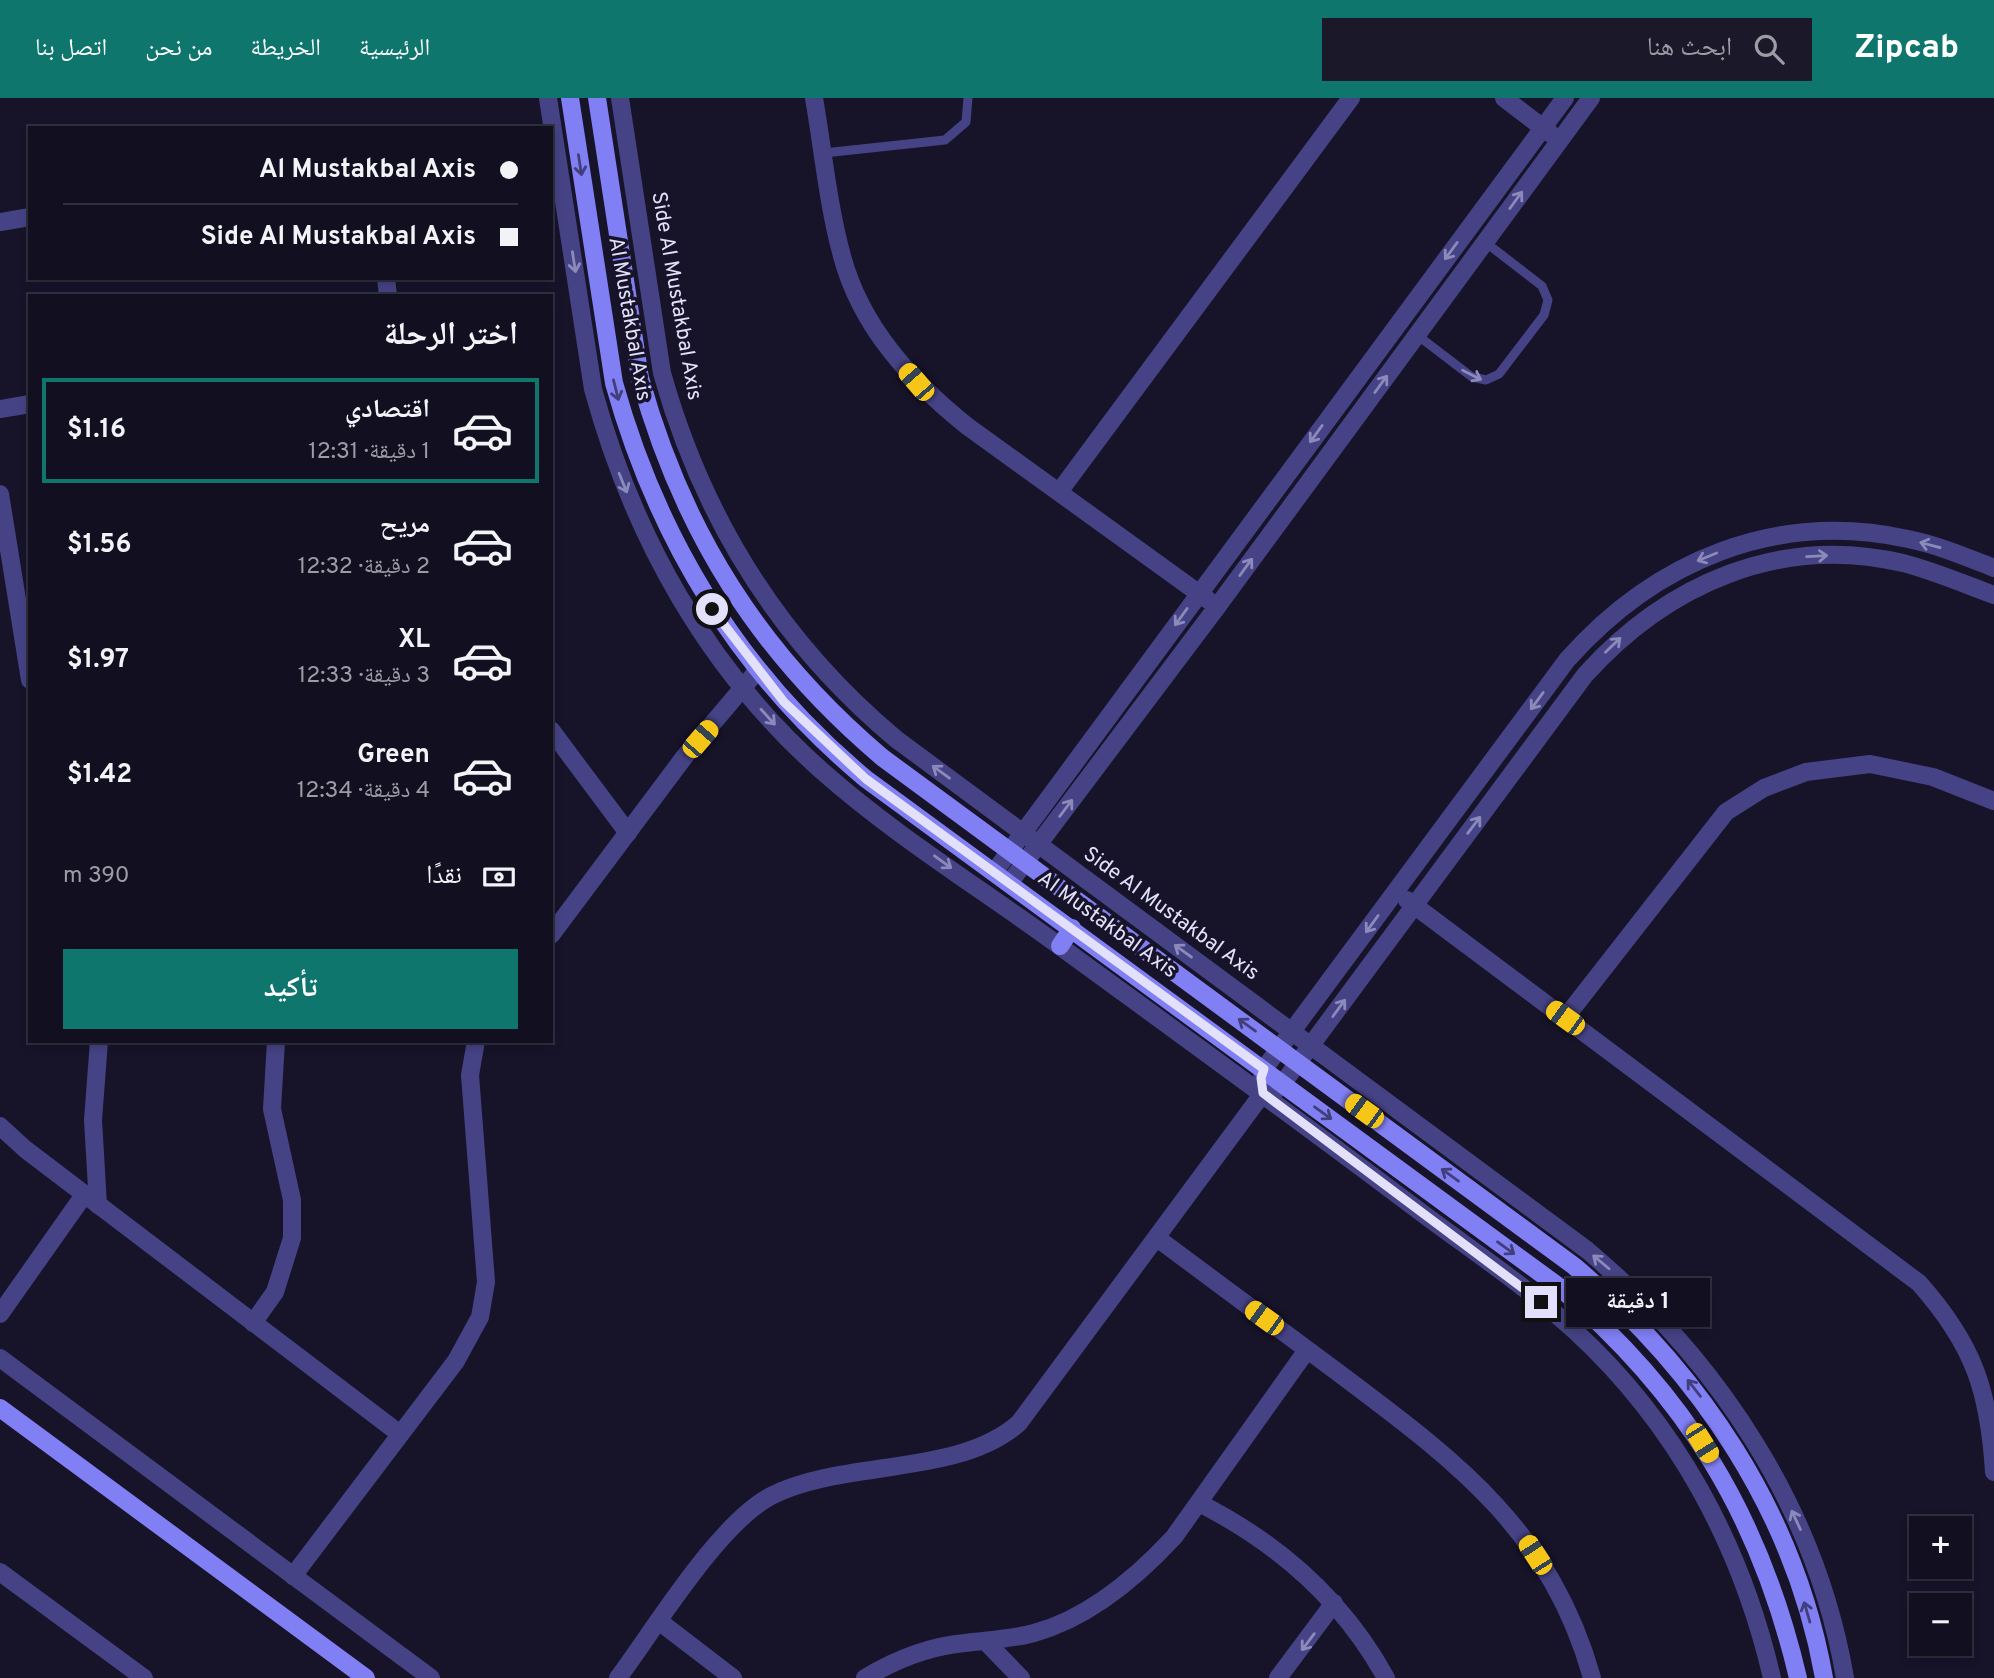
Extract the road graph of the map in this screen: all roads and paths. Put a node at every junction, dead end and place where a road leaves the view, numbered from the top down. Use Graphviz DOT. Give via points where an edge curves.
graph roads {
  1 [pos="548,98"];
  2 [pos="570,98"];
  3 [pos="597,98"];
  4 [pos="620,98"];
  5 [pos="814,98"];
  6 [pos="968,98"];
  7 [pos="1351,98"];
  8 [pos="1504,98"];
  9 [pos="1565,98"];
  10 [pos="1591,98"];
  11 [pos="552,126"];
  12 [pos="1542,127"];
  13 [pos="575,131"];
  14 [pos="553,135"];
  15 [pos="1559,141"];
  16 [pos="824,153"];
  17 [pos="28,218"];
  18 [pos="0,222"];
  19 [pos="1485,242"];
  20 [pos="1417,335"];
  21 [pos="28,404"];
  22 [pos="0,408"];
  23 [pos="1059,492"];
  24 [pos="0,494"];
  25 [pos="1994,568"];
  26 [pos="1199,593"];
  27 [pos="23,595"];
  28 [pos="1994,595"];
  29 [pos="1217,607"];
  30 [pos="28,656"];
  31 [pos="757,671"];
  32 [pos="743,688"];
  33 [pos="553,733"];
  34 [pos="1994,801"];
  35 [pos="628,833"];
  36 [pos="1023,833"];
  37 [pos="1038,844"];
  38 [pos="1010,850"];
  39 [pos="1026,861"];
  40 [pos="995,871"];
  41 [pos="1010,882"];
  42 [pos="1396,892"];
  43 [pos="1414,906"];
  44 [pos="1072,928"];
  45 [pos="553,932"];
  46 [pos="1060,946"];
  47 [pos="1565,1018"];
  48 [pos="1292,1032"];
  49 [pos="99,1043"];
  50 [pos="276,1043"];
  51 [pos="476,1043"];
  52 [pos="1311,1046"];
  53 [pos="1279,1049"];
  54 [pos="1298,1063"];
  55 [pos="1264,1069"];
  56 [pos="1283,1083"];
  57 [pos="1263,1093"];
  58 [pos="0,1126"];
  59 [pos="91,1200"];
  60 [pos="1157,1238"];
  61 [pos="0,1314"];
  62 [pos="253,1323"];
  63 [pos="1307,1350"];
  64 [pos="0,1358"];
  65 [pos="0,1408"];
  66 [pos="400,1434"];
  67 [pos="1994,1472"];
  68 [pos="1199,1503"];
  69 [pos="0,1572"];
  70 [pos="293,1576"];
  71 [pos="1334,1603"];
  72 [pos="660,1622"];
  73 [pos="985,1641"];
  74 [pos="120,1671"];
  75 [pos="144,1678"];
  76 [pos="366,1678"];
  77 [pos="431,1678"];
  78 [pos="618,1678"];
  79 [pos="733,1678"];
  80 [pos="865,1678"];
  81 [pos="1021,1678"];
  82 [pos="1278,1678"];
  83 [pos="1387,1678"];
  84 [pos="1592,1678"];
  85 [pos="1772,1678"];
  86 [pos="1798,1678"];
  87 [pos="1824,1678"];
  88 [pos="1845,1678"];
  1 -- 11 [label="street"];
  2 -- 13 [label="street, Al Mustakbal Axis"];
  3 -- 38 [label="street, Al Mustakbal Axis" via="640,378 667,463 713,559 779,656 828,710 883,758"];
  36 -- 4 [label="street, Side Al Mustakbal Axis, one-way" via="896,739 844,693 775,614 732,548 698,478 662,373"];
  5 -- 16 [label="street"];
  6 -- 16 [label="lane" via="965,122 945,140"];
  7 -- 23 [label="street"];
  8 -- 12 [label="street"];
  9 -- 12 [label="street"];
  10 -- 15 [label="street"];
  12 -- 15 [label="street"];
  12 -- 26 [label="street, one-way"];
  13 -- 14 [label="street"];
  13 -- 31 [label="street, Al Mustakbal Axis, one-way" via="614,383 633,447 690,573"];
  14 -- 32 [label="street, one-way" via="593,389 613,456 671,585"];
  19 -- 15 [label="street, one-way"];
  16 -- 23 [label="street" via="842,256 881,337 937,402"];
  17 -- 18 [label="street"];
  19 -- 20 [label="street"];
  20 -- 19 [label="lane, one-way" via="1472,377 1486,380 1499,374 1544,315 1548,300 1542,286"];
  29 -- 20 [label="street, one-way"];
  21 -- 22 [label="street"];
  23 -- 26 [label="street"];
  24 -- 27 [label="street"];
  25 -- 42 [label="street, one-way" via="1908,539 1839,531 1771,537 1704,557 1673,572 1616,611 1567,660"];
  26 -- 29 [label="street"];
  26 -- 36 [label="street, one-way"];
  27 -- 30 [label="street"];
  43 -- 28 [label="street, one-way" via="1585,675 1630,629 1683,593 1753,566 1838,555 1901,563"];
  37 -- 29 [label="street, one-way"];
  31 -- 32 [label="street"];
  31 -- 40 [label="street, Al Mustakbal Axis" via="838,755"];
  32 -- 35 [label="street"];
  32 -- 46 [label="street, one-way" via="795,746 853,797"];
  33 -- 35 [label="street"];
  34 -- 47 [label="street" via="1933,777 1870,764 1806,772 1764,788 1726,812"];
  35 -- 45 [label="street"];
  36 -- 37 [label="street, Side Al Mustakbal Axis"];
  36 -- 38 [label="street"];
  37 -- 39 [label="street"];
  48 -- 37 [label="street, Side Al Mustakbal Axis, one-way"];
  38 -- 39 [label="street, Al Mustakbal Axis"];
  38 -- 40 [label="street"];
  39 -- 41 [label="street"];
  53 -- 39 [label="street, Al Mustakbal Axis, one-way"];
  40 -- 41 [label="street, Al Mustakbal Axis"];
  41 -- 44 [label="street, Al Mustakbal Axis"];
  42 -- 43 [label="street"];
  42 -- 48 [label="street, one-way"];
  43 -- 47 [label="street"];
  52 -- 43 [label="street, one-way"];
  44 -- 46 [label="street"];
  44 -- 55 [label="street, Al Mustakbal Axis"];
  46 -- 57 [label="street"];
  47 -- 67 [label="street" via="1919,1283 1953,1326 1977,1373 1991,1423"];
  48 -- 52 [label="street, Side Al Mustakbal Axis"];
  48 -- 53 [label="street"];
  49 -- 59 [label="street"];
  50 -- 62 [label="street" via="272,1109 292,1200 292,1238 275,1293"];
  51 -- 66 [label="street" via="470,1074 484,1300 466,1348"];
  52 -- 54 [label="street"];
  88 -- 52 [label="street, Side Al Mustakbal Axis, one-way" via="1820,1581 1783,1491 1740,1417 1685,1344 1587,1250"];
  53 -- 54 [label="street, Al Mustakbal Axis"];
  53 -- 55 [label="street"];
  54 -- 56 [label="street"];
  87 -- 54 [label="street, Al Mustakbal Axis, one-way" via="1800,1588 1766,1506 1723,1429 1669,1358 1574,1266"];
  55 -- 56 [label="street, Al Mustakbal Axis"];
  55 -- 57 [label="street"];
  56 -- 57 [label="street" via="1275,1091"];
  56 -- 86 [label="street, Al Mustakbal Axis, one-way" via="1558,1286 1650,1374 1702,1443 1744,1517 1776,1596"];
  57 -- 60 [label="street"];
  57 -- 85 [label="street" via="1541,1302 1630,1388 1679,1453 1720,1525 1751,1601"];
  58 -- 59 [label="street"];
  59 -- 61 [label="street"];
  59 -- 62 [label="street"];
  60 -- 63 [label="street"];
  60 -- 72 [label="street" via="1024,1418 1007,1433 969,1450 802,1484 772,1495 728,1529"];
  62 -- 66 [label="street"];
  63 -- 68 [label="street"];
  63 -- 84 [label="street" via="1452,1460 1503,1511 1562,1602"];
  64 -- 70 [label="street"];
  65 -- 76 [label="street"];
  66 -- 70 [label="street"];
  68 -- 71 [label="street" via="1272,1546"];
  68 -- 73 [label="street" via="1153,1559 1109,1596 1034,1633"];
  69 -- 74 [label="street"];
  70 -- 77 [label="street"];
  71 -- 82 [label="street, one-way"];
  71 -- 83 [label="street"];
  72 -- 78 [label="street"];
  72 -- 79 [label="street"];
  73 -- 80 [label="street" via="921,1652"];
  73 -- 81 [label="street"];
  74 -- 75 [label="street"];
}
